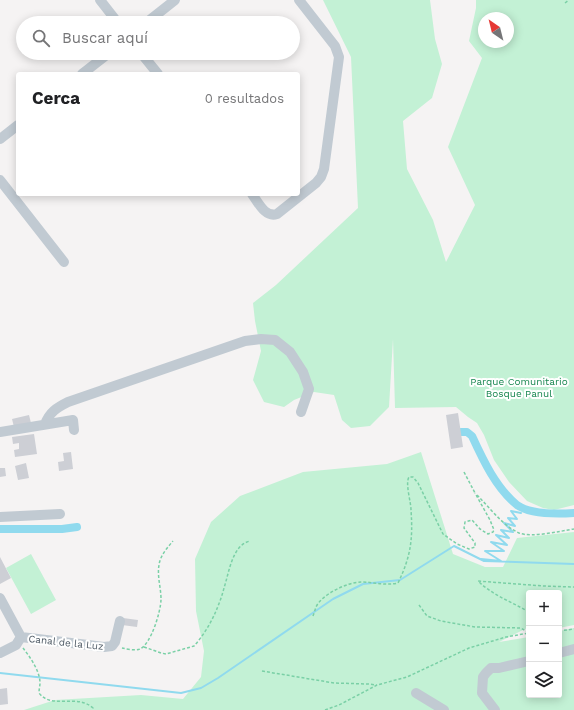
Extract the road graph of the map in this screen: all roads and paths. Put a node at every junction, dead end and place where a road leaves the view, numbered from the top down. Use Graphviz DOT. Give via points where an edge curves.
graph roads {
  1 [pos="100,0"];
  2 [pos="175,0"];
  3 [pos="299,0"];
  4 [pos="569,0"];
  5 [pos="565,3"];
  6 [pos="113,16"];
  7 [pos="155,16"];
  8 [pos="100,60"];
  9 [pos="147,60"];
  10 [pos="85,72"];
  11 [pos="156,72"];
  12 [pos="16,127"];
  13 [pos="0,139"];
  14 [pos="0,180"];
  15 [pos="253,196"];
  16 [pos="64,262"];
  17 [pos="301,412"];
  18 [pos="44,424"];
  19 [pos="74,430"];
  20 [pos="0,432"];
  21 [pos="464,472"];
  22 [pos="475,493"];
  23 [pos="60,514"];
  24 [pos="0,517"];
  25 [pos="574,529"];
  26 [pos="173,541"];
  27 [pos="250,541"];
  28 [pos="574,587"];
  29 [pos="0,598"];
  30 [pos="419,605"];
  31 [pos="526,610"];
  32 [pos="313,616"];
  33 [pos="120,621"];
  34 [pos="574,629"];
  35 [pos="526,631"];
  36 [pos="562,631"];
  37 [pos="526,634"];
  38 [pos="18,641"];
  39 [pos="112,646"];
  40 [pos="144,647"];
  41 [pos="574,649"];
  42 [pos="562,652"];
  43 [pos="0,653"];
  44 [pos="526,662"];
  45 [pos="262,671"];
  46 [pos="377,685"];
  47 [pos="416,693"];
  48 [pos="92,710"];
  49 [pos="325,710"];
  50 [pos="444,710"];
  51 [pos="495,710"];
  1 -- 6 [label="street"];
  2 -- 7 [label="street"];
  3 -- 15 [label="street" via="335,46 339,57 322,173 313,186 277,214 266,213"];
  4 -- 5 [label="path"];
  8 -- 10 [label="street"];
  9 -- 11 [label="street"];
  12 -- 13 [label="street"];
  14 -- 16 [label="street"];
  17 -- 18 [label="street" via="309,389 303,372 290,352 275,340 261,339 245,341 68,402 49,415"];
  18 -- 19 [label="street" via="73,420"];
  18 -- 20 [label="street"];
  21 -- 22 [label="path"];
  22 -- 25 [label="path" via="502,522 519,533 537,535"];
  22 -- 32 [label="path" via="494,530 488,534 472,520 464,524 464,528 475,543 475,547 469,549 443,534 418,483 413,477 409,477 407,484 411,502 412,538 398,583 353,582 342,586 316,606"];
  23 -- 24 [label="street"];
  26 -- 40 [label="path" via="159,565 160,611"];
  27 -- 40 [label="path" via="242,545 229,566 214,617 194,646 166,654"];
  28 -- 31 [label="path" via="478,581"];
  29 -- 38 [label="street"];
  30 -- 35 [label="path" via="427,616 441,621 475,627 521,628"];
  33 -- 39 [label="street, Canal de la Luz"];
  34 -- 36 [label="path"];
  37 -- 46 [label="path" via="469,648 407,677"];
  38 -- 39 [label="street, Canal de la Luz"];
  38 -- 43 [label="street, Canal de la Luz"];
  38 -- 48 [label="path" via="32,661 40,682 39,693 42,696 47,700 82,701 93,708"];
  39 -- 40 [label="path" via="137,650"];
  41 -- 42 [label="street"];
  44 -- 51 [label="street" via="491,668 483,677 482,693"];
  45 -- 46 [label="path" via="334,683"];
  46 -- 49 [label="path"];
  47 -- 50 [label="street"];
}
